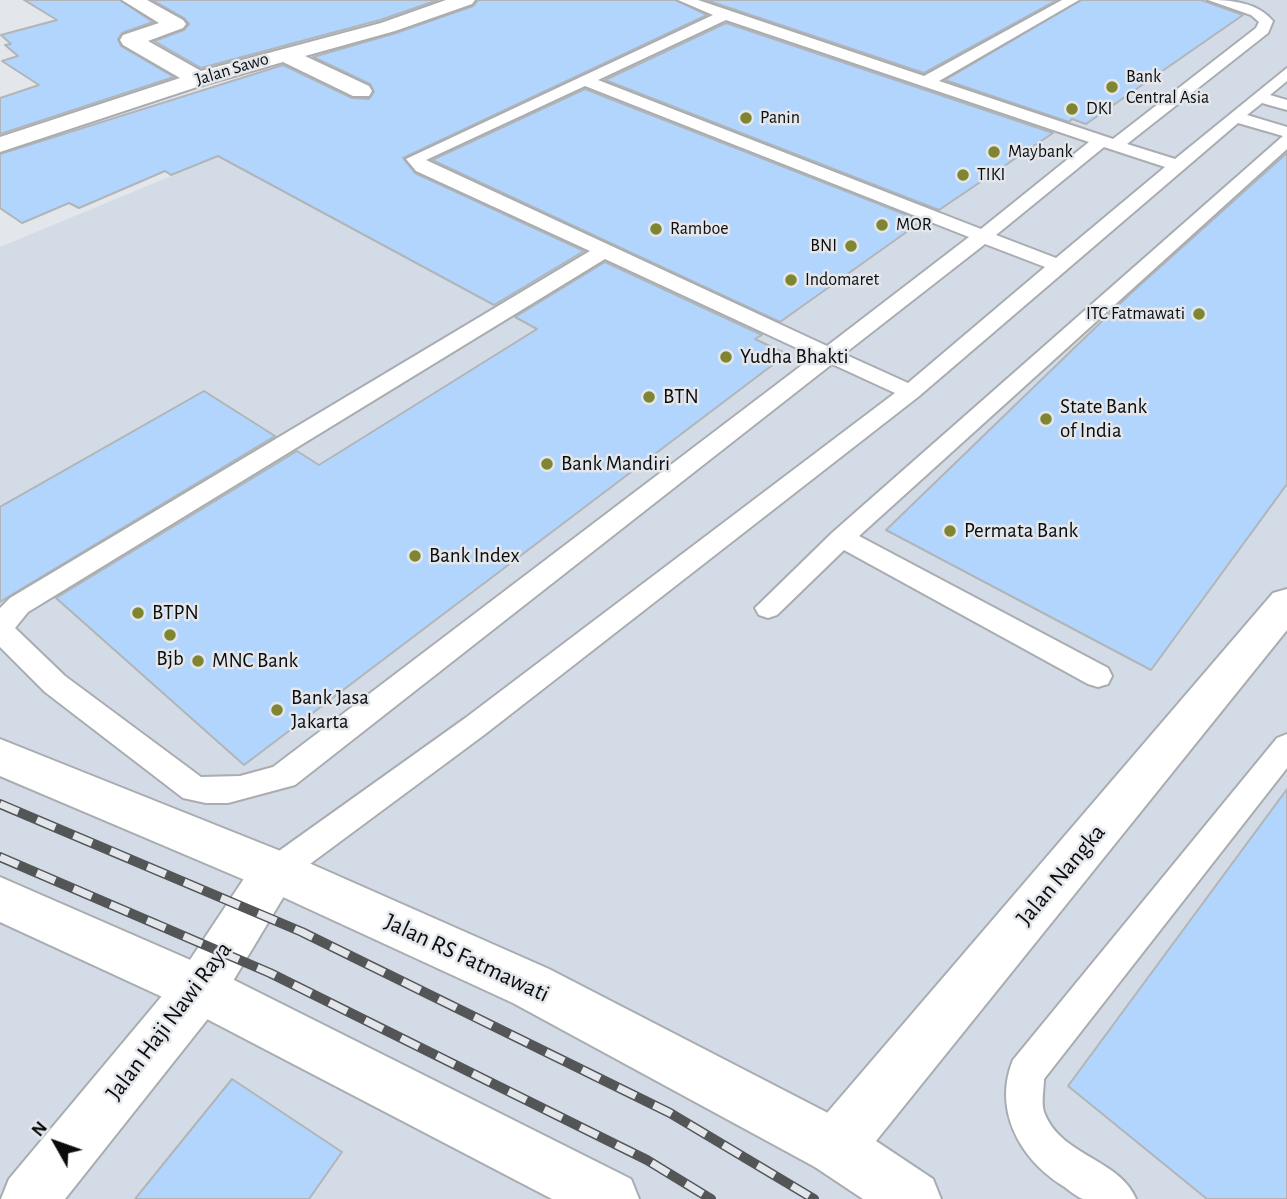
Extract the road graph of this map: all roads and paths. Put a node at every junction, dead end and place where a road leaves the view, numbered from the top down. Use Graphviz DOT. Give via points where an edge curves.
graph roads {
  1 [pos="465,0"];
  2 [pos="685,0"];
  3 [pos="1072,0"];
  4 [pos="1215,0"];
  5 [pos="141,4"];
  6 [pos="725,15"];
  7 [pos="283,54"];
  8 [pos="1287,73"];
  9 [pos="198,79"];
  10 [pos="584,80"];
  11 [pos="924,83"];
  12 [pos="361,91"];
  13 [pos="1248,105"];
  14 [pos="1287,105"];
  15 [pos="1287,114"];
  16 [pos="1287,132"];
  17 [pos="1287,140"];
  18 [pos="1108,143"];
  19 [pos="0,145"];
  20 [pos="1178,166"];
  21 [pos="983,236"];
  22 [pos="604,251"];
  23 [pos="1059,266"];
  24 [pos="829,354"];
  25 [pos="910,392"];
  26 [pos="842,538"];
  27 [pos="1287,603"];
  28 [pos="768,608"];
  29 [pos="0,625"];
  30 [pos="1098,676"];
  31 [pos="1287,746"];
  32 [pos="0,757"];
  33 [pos="276,871"];
  34 [pos="0,899"];
  35 [pos="200,989"];
  36 [pos="835,1147"];
  37 [pos="29,1199"];
  38 [pos="611,1199"];
  39 [pos="913,1199"];
  40 [pos="1117,1199"];
  1 -- 7 [label="street, Jalan Sawo" via="388,27"];
  2 -- 6 [label="lane"];
  3 -- 11 [label="lane"];
  4 -- 18 [label="lane" via="1256,12 1266,21 1263,30"];
  5 -- 9 [label="street" via="176,24 131,40"];
  6 -- 10 [label="lane"];
  6 -- 11 [label="lane"];
  7 -- 9 [label="street, Jalan Sawo"];
  7 -- 12 [label="street"];
  8 -- 13 [label="lane"];
  9 -- 19 [label="street, Jalan Sawo"];
  10 -- 21 [label="lane"];
  10 -- 22 [label="lane" via="415,159 422,167"];
  11 -- 18 [label="lane"];
  13 -- 14 [label="lane"];
  13 -- 15 [label="lane"];
  13 -- 16 [label="lane"];
  13 -- 20 [label="lane"];
  17 -- 26 [label="lane"];
  18 -- 20 [label="lane"];
  18 -- 21 [label="lane"];
  20 -- 23 [label="lane"];
  21 -- 23 [label="lane"];
  21 -- 24 [label="lane"];
  22 -- 24 [label="lane"];
  22 -- 29 [label="lane" via="19,605"];
  23 -- 25 [label="lane"];
  24 -- 25 [label="lane"];
  24 -- 29 [label="lane" via="284,776 263,784 214,792 194,789 55,684 8,640"];
  25 -- 33 [label="lane" via="495,711"];
  26 -- 28 [label="lane"];
  26 -- 30 [label="lane"];
  27 -- 36 [label="street, Jalan Nangka"];
  31 -- 40 [label="lane" via="1026,1073 1025,1116 1052,1156"];
  32 -- 33 [label="street, Jalan RS Fatmawati"];
  33 -- 35 [label="street, Jalan Haji Nawi Raya"];
  33 -- 36 [label="street, Jalan RS Fatmawati" via="531,986"];
  34 -- 35 [label="street"];
  35 -- 37 [label="street, Jalan Haji Nawi Raya"];
  35 -- 38 [label="street"];
  36 -- 39 [label="street, Jalan RS Fatmawati"];
}
